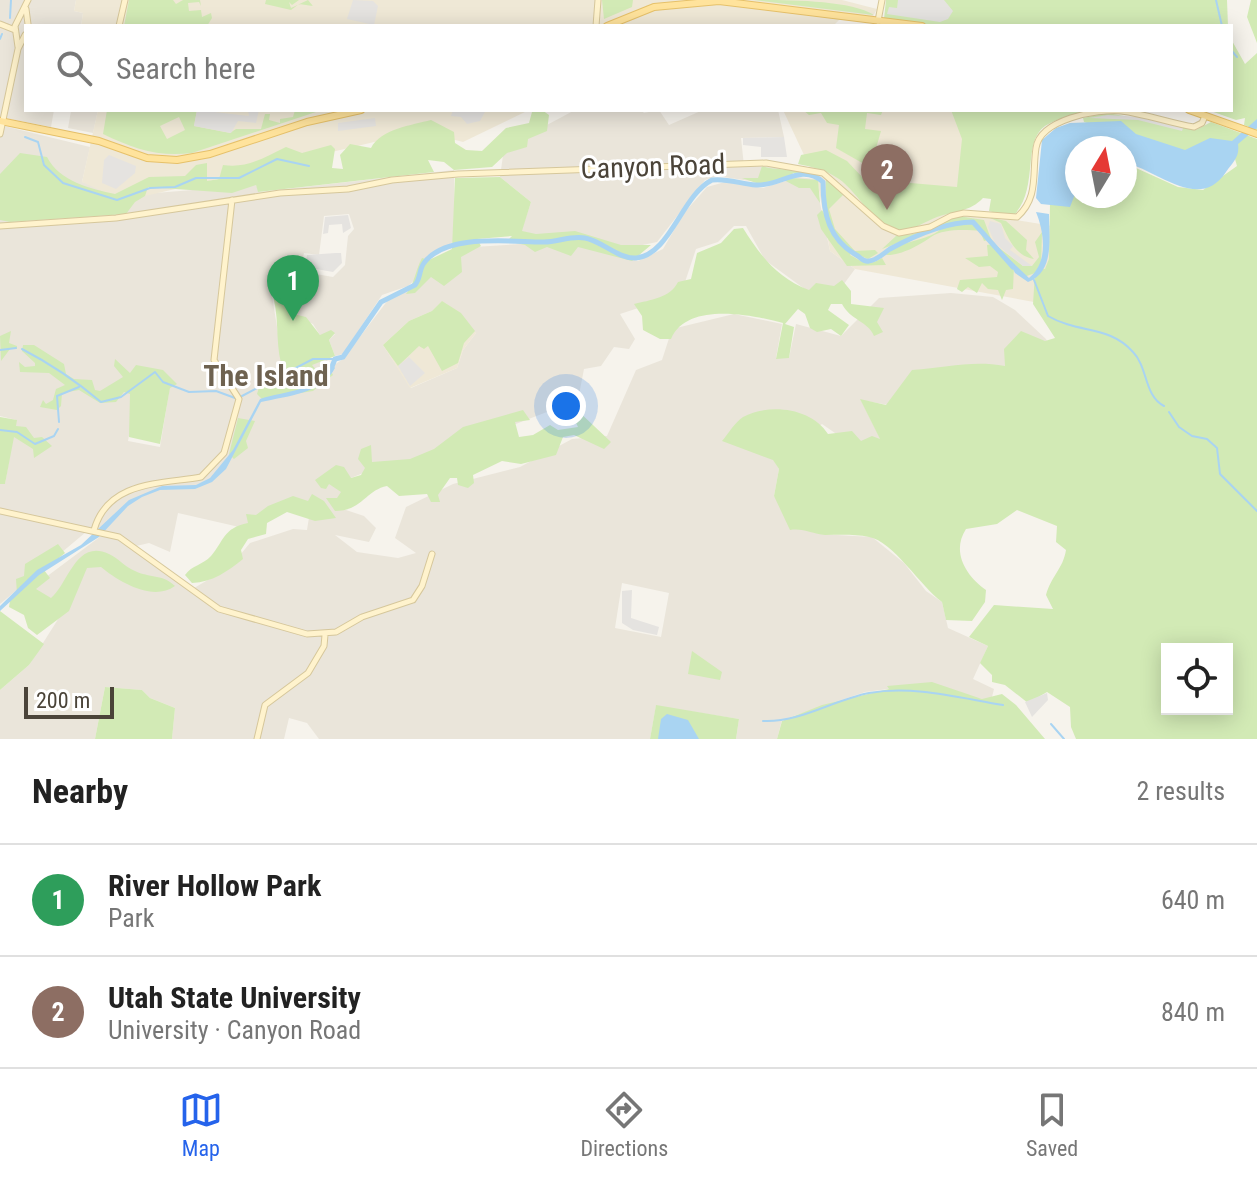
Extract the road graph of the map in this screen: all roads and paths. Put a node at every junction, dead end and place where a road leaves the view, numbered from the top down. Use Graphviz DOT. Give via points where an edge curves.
graph roads {
  1 [pos="28,0"];
  2 [pos="125,0"];
  3 [pos="598,0"];
  4 [pos="882,0"];
  5 [pos="26,8"];
  6 [pos="878,21"];
  7 [pos="1,24"];
  8 [pos="28,24"];
  9 [pos="119,24"];
  10 [pos="596,24"];
  11 [pos="611,24"];
  12 [pos="904,24"];
  13 [pos="24,26"];
  14 [pos="17,27"];
  15 [pos="24,34"];
  16 [pos="24,37"];
  17 [pos="18,49"];
  18 [pos="352,112"];
  19 [pos="1101,112"];
  20 [pos="1116,112"];
  21 [pos="1194,112"];
  22 [pos="1205,116"];
  23 [pos="1,121"];
  24 [pos="0,134"];
  25 [pos="1257,134"];
  26 [pos="232,200"];
  27 [pos="0,224"];
  28 [pos="0,511"];
  29 [pos="94,530"];
  30 [pos="432,554"];
  31 [pos="325,635"];
  32 [pos="257,739"];
  1 -- 5 [label="street"];
  2 -- 9 [label="street"];
  3 -- 10 [label="street"];
  4 -- 6 [label="street"];
  5 -- 8 [label="street"];
  5 -- 14 [label="street"];
  6 -- 11 [label="main road" via="689,1 636,12"];
  6 -- 12 [label="main road"];
  7 -- 14 [label="street"];
  13 -- 14 [label="street"];
  14 -- 15 [label="street"];
  14 -- 17 [label="street"];
  16 -- 17 [label="street"];
  17 -- 23 [label="street"];
  18 -- 23 [label="main road" via="210,154 165,160"];
  19 -- 26 [label="street, Canyon Road" via="1052,126 1038,141 1034,189 1017,217 964,213 911,232 883,226 823,173 766,163 458,174"];
  20 -- 22 [label="street, Canyon Road" via="1194,127"];
  21 -- 22 [label="main road"];
  22 -- 25 [label="main road"];
  23 -- 24 [label="street"];
  26 -- 27 [label="street, Canyon Road" via="116,218"];
  26 -- 29 [label="street" via="214,360 237,393 238,406 222,457 201,477 154,481 134,489 100,517"];
  28 -- 29 [label="street"];
  29 -- 31 [label="street" via="134,544 219,609"];
  30 -- 31 [label="street" via="413,600"];
  31 -- 32 [label="street" via="308,673 265,705"];
}
